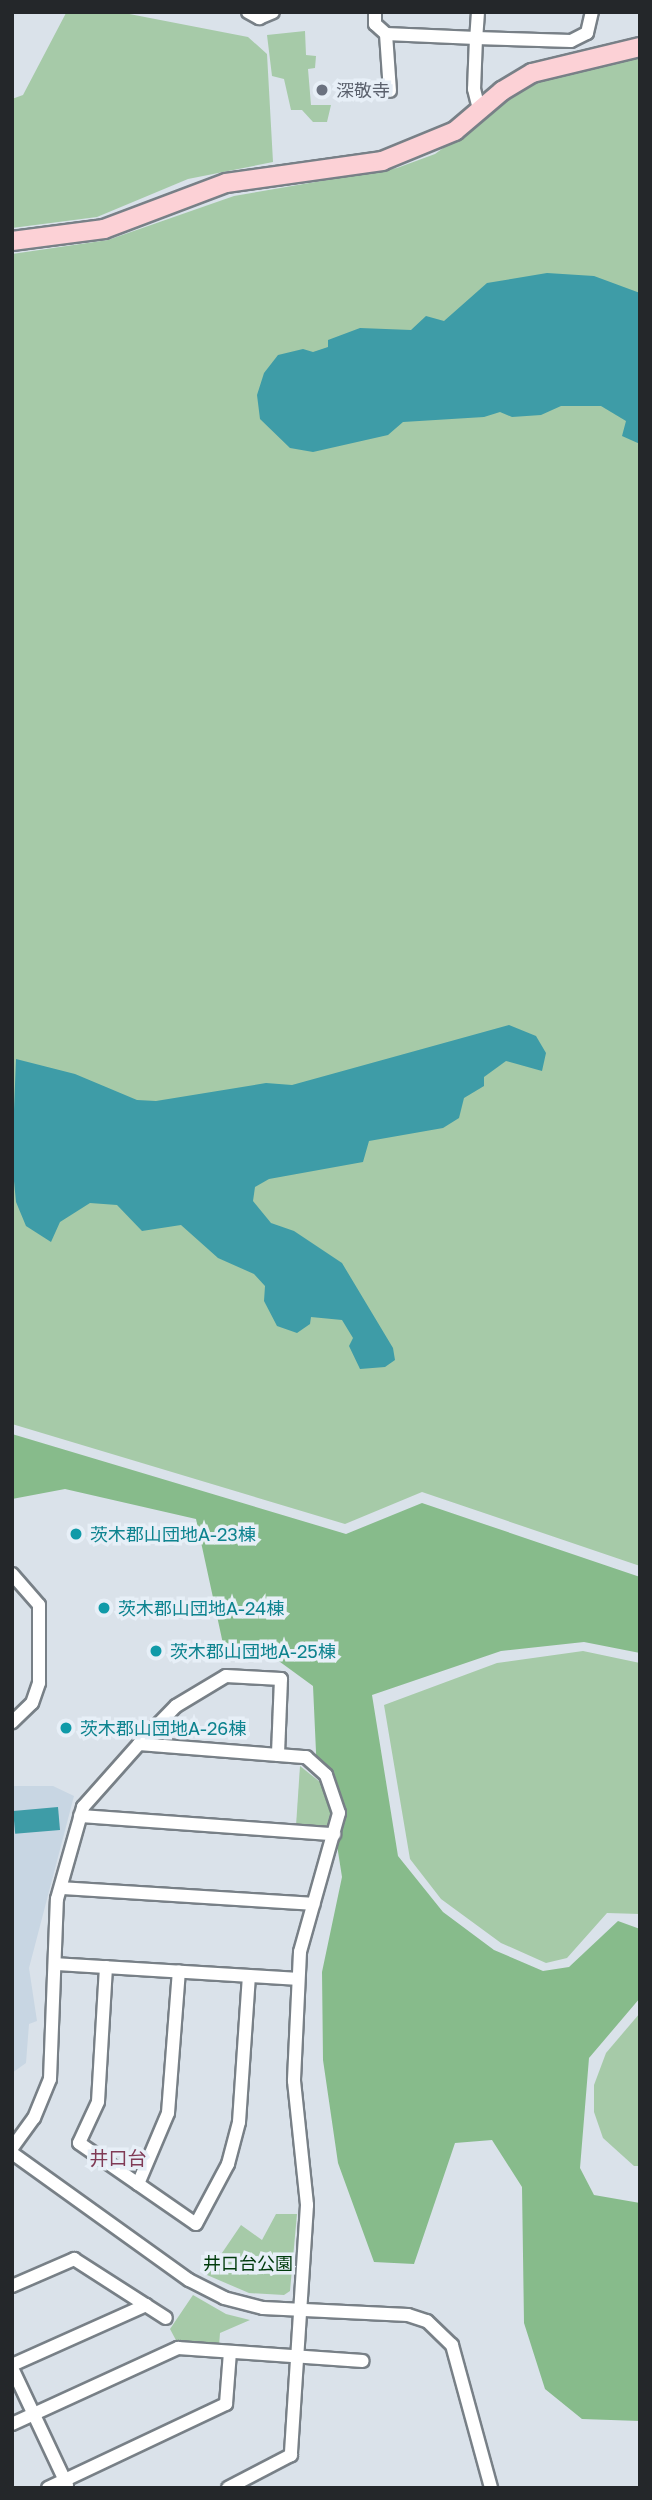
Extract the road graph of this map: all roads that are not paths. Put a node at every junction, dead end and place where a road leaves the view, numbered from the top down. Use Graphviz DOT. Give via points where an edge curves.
graph roads {
  1 [pos="248,12"];
  2 [pos="273,12"];
  3 [pos="375,12"];
  4 [pos="478,12"];
  5 [pos="592,12"];
  6 [pos="386,34"];
  7 [pos="476,38"];
  8 [pos="640,47"];
  9 [pos="390,91"];
  10 [pos="479,109"];
  11 [pos="12,242"];
  12 [pos="12,1574"];
  13 [pos="12,1722"];
  14 [pos="139,1744"];
  15 [pos="278,1755"];
  16 [pos="80,1816"];
  17 [pos="334,1834"];
  18 [pos="61,1888"];
  19 [pos="313,1904"];
  20 [pos="55,1964"];
  21 [pos="106,1967"];
  22 [pos="178,1971"];
  23 [pos="249,1976"];
  24 [pos="298,1979"];
  25 [pos="12,2148"];
  26 [pos="12,2153"];
  27 [pos="138,2184"];
  28 [pos="12,2286"];
  29 [pos="146,2305"];
  30 [pos="301,2309"];
  31 [pos="166,2318"];
  32 [pos="230,2352"];
  33 [pos="298,2356"];
  34 [pos="363,2361"];
  35 [pos="12,2367"];
  36 [pos="34,2414"];
  37 [pos="12,2424"];
  38 [pos="66,2484"];
  39 [pos="48,2488"];
  40 [pos="228,2488"];
  41 [pos="491,2488"];
  1 -- 2 [label="street" via="259,18"];
  3 -- 6 [label="street" via="375,24"];
  4 -- 7 [label="street"];
  5 -- 7 [label="street" via="587,33 571,41"];
  6 -- 7 [label="street"];
  6 -- 9 [label="street"];
  7 -- 10 [label="street" via="474,89"];
  8 -- 10 [label="street" via="532,73"];
  10 -- 11 [label="street" via="455,131 382,161 226,183 104,229"];
  12 -- 13 [label="street" via="39,1605 39,1683 32,1703"];
  14 -- 15 [label="street"];
  14 -- 15 [label="street" via="176,1706 226,1676 281,1679"];
  14 -- 16 [label="street"];
  15 -- 17 [label="street" via="306,1757 326,1775 340,1813"];
  16 -- 17 [label="street"];
  16 -- 18 [label="street"];
  17 -- 19 [label="street"];
  18 -- 19 [label="street"];
  18 -- 20 [label="street"];
  19 -- 24 [label="street"];
  20 -- 21 [label="street"];
  20 -- 25 [label="street" via="50,2079 34,2118"];
  21 -- 22 [label="street"];
  21 -- 27 [label="street" via="98,2102 79,2143"];
  22 -- 23 [label="street"];
  22 -- 27 [label="street" via="167,2113"];
  23 -- 24 [label="street"];
  23 -- 27 [label="street" via="239,2122 213,2198 196,2224"];
  24 -- 30 [label="street" via="294,2081 307,2205"];
  26 -- 30 [label="street" via="189,2280 224,2298 263,2308"];
  28 -- 29 [label="street" via="74,2259"];
  29 -- 31 [label="street"];
  29 -- 35 [label="street"];
  30 -- 33 [label="street"];
  30 -- 41 [label="street" via="408,2315 427,2321 440,2332 452,2345"];
  32 -- 33 [label="street"];
  32 -- 36 [label="street" via="178,2348"];
  32 -- 38 [label="street" via="226,2404"];
  33 -- 34 [label="street"];
  33 -- 40 [label="street" via="291,2455"];
  35 -- 36 [label="street"];
  36 -- 37 [label="street"];
  36 -- 38 [label="street"];
  38 -- 39 [label="street"];
}
